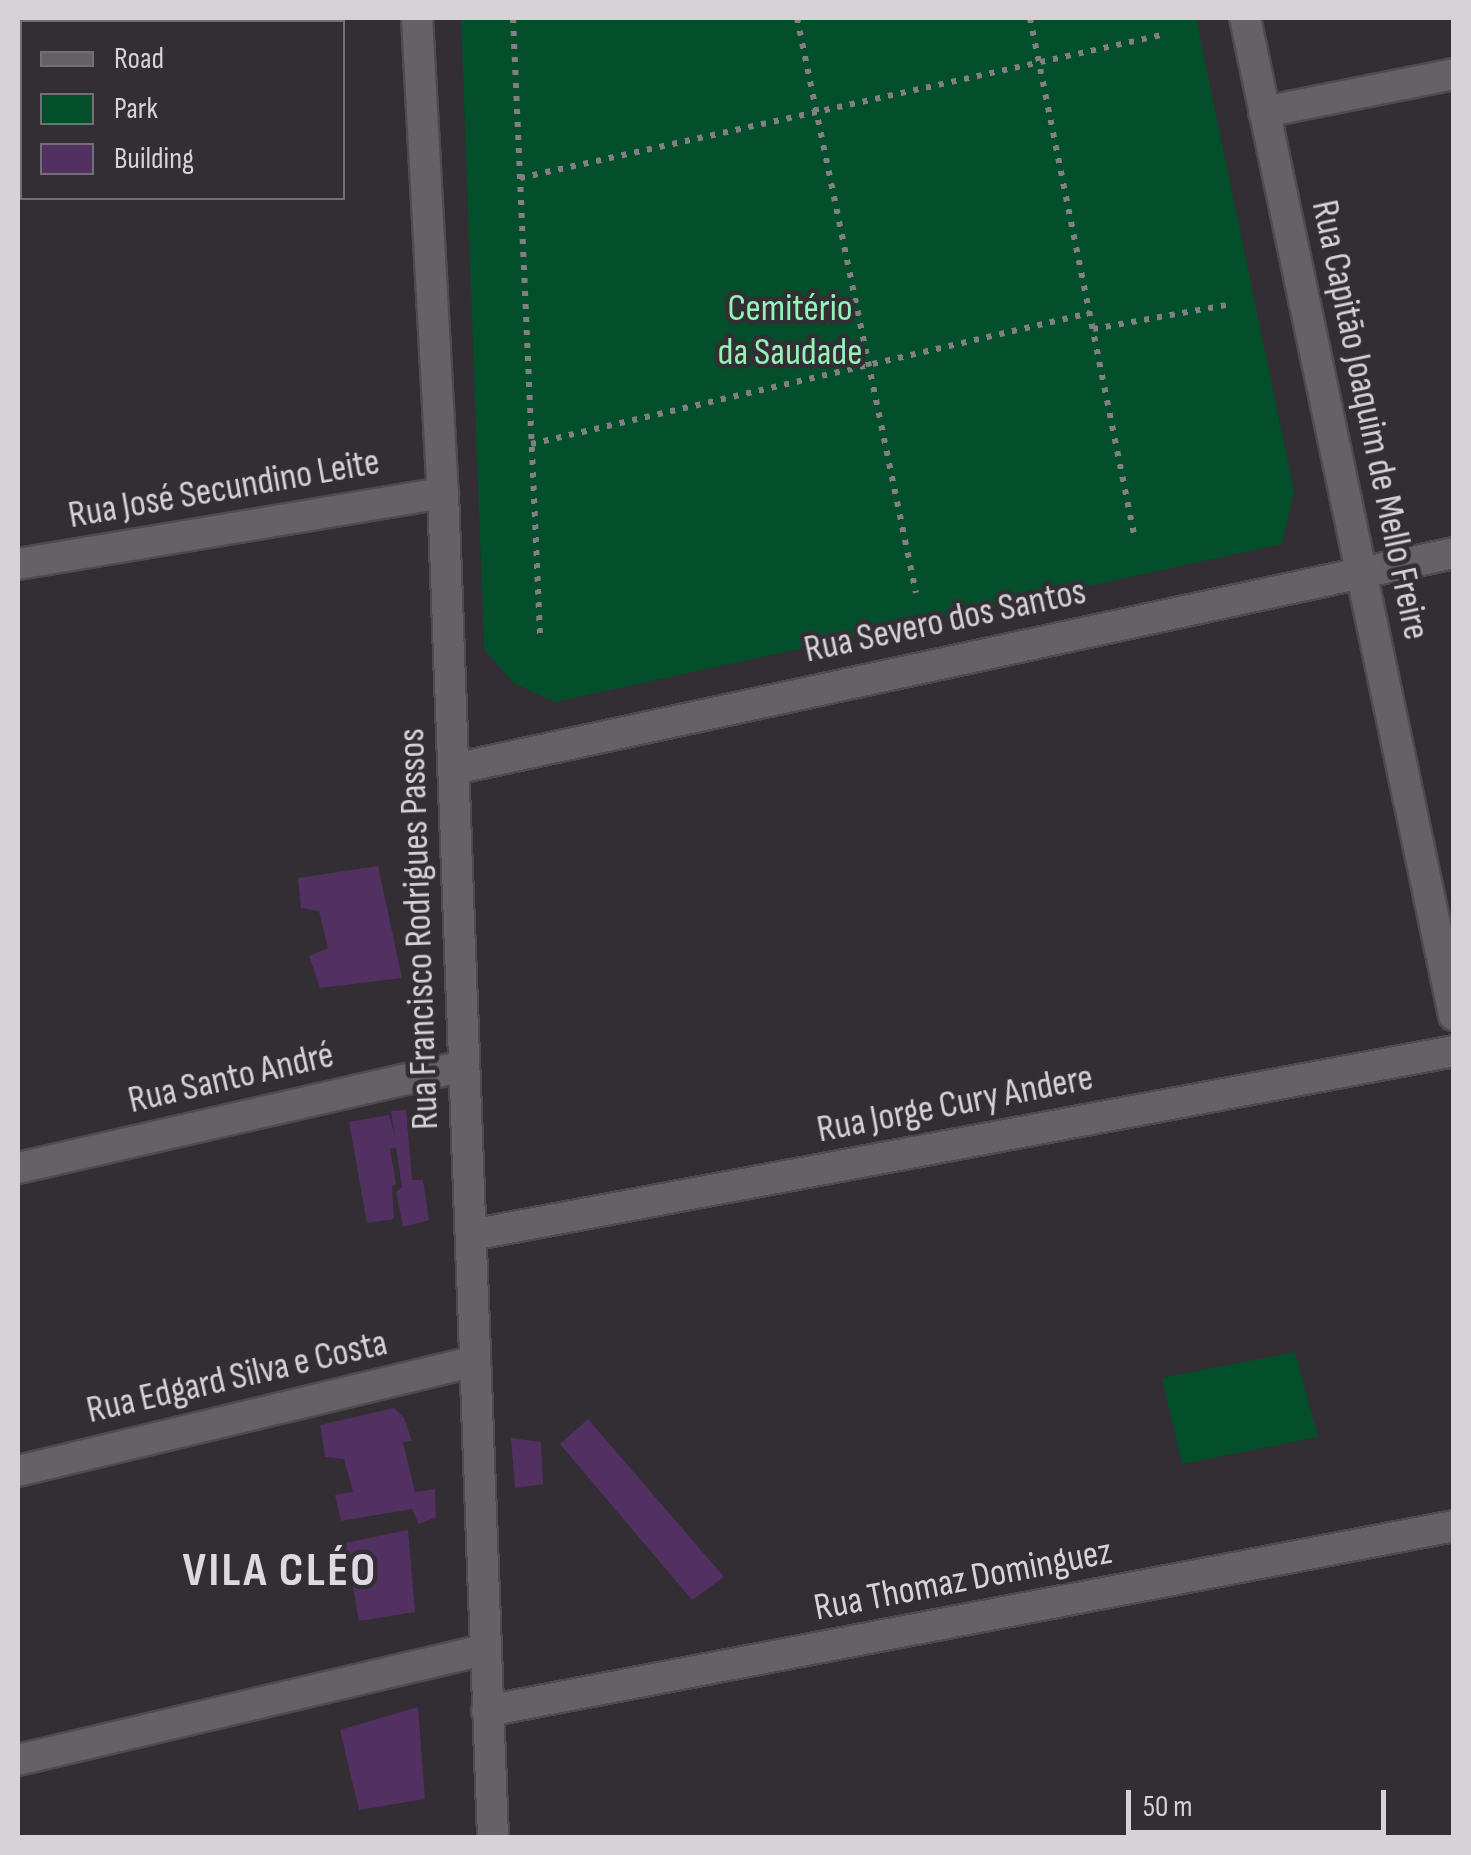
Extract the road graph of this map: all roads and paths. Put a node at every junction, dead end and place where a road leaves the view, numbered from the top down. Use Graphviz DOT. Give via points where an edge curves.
graph roads {
  1 [pos="417,18"];
  2 [pos="513,18"];
  3 [pos="797,18"];
  4 [pos="1030,18"];
  5 [pos="1245,18"];
  6 [pos="1162,35"];
  7 [pos="1042,62"];
  8 [pos="1454,74"];
  9 [pos="817,112"];
  10 [pos="1264,112"];
  11 [pos="520,178"];
  12 [pos="1226,305"];
  13 [pos="1090,313"];
  14 [pos="1093,329"];
  15 [pos="871,365"];
  16 [pos="531,444"];
  17 [pos="443,492"];
  18 [pos="1135,539"];
  19 [pos="1454,554"];
  20 [pos="18,564"];
  21 [pos="1360,571"];
  22 [pos="916,593"];
  23 [pos="540,635"];
  24 [pos="454,769"];
  25 [pos="1454,1015"];
  26 [pos="1454,1051"];
  27 [pos="463,1066"];
  28 [pos="18,1168"];
  29 [pos="471,1235"];
  30 [pos="474,1361"];
  31 [pos="18,1470"];
  32 [pos="1454,1526"];
  33 [pos="483,1650"];
  34 [pos="487,1711"];
  35 [pos="18,1760"];
  36 [pos="492,1838"];
  1 -- 17 [label="street, Rua Francisco Rodrigues Passos"];
  2 -- 11 [label="path"];
  3 -- 9 [label="path"];
  4 -- 7 [label="path"];
  5 -- 10 [label="street, Rua Capitão Joaquim de Mello Freire"];
  6 -- 7 [label="path"];
  7 -- 9 [label="path"];
  7 -- 13 [label="path"];
  8 -- 10 [label="street"];
  9 -- 11 [label="path"];
  9 -- 15 [label="path"];
  10 -- 21 [label="street, Rua Capitão Joaquim de Mello Freire"];
  11 -- 16 [label="path"];
  12 -- 14 [label="path"];
  13 -- 14 [label="path"];
  13 -- 15 [label="path"];
  14 -- 18 [label="path"];
  15 -- 16 [label="path"];
  15 -- 22 [label="path"];
  16 -- 23 [label="path"];
  17 -- 20 [label="street, Rua José Secundino Leite"];
  17 -- 24 [label="street, Rua Francisco Rodrigues Passos"];
  19 -- 21 [label="street, Rua Severo dos Santos"];
  21 -- 24 [label="street, Rua Severo dos Santos"];
  21 -- 25 [label="street, Rua Capitão Joaquim de Mello Freire"];
  24 -- 27 [label="street, Rua Francisco Rodrigues Passos"];
  26 -- 29 [label="street, Rua Jorge Cury Andere"];
  27 -- 28 [label="street, Rua Santo André"];
  27 -- 29 [label="street, Rua Francisco Rodrigues Passos"];
  29 -- 30 [label="street, Rua Francisco Rodrigues Passos"];
  30 -- 31 [label="street, Rua Edgard Silva e Costa"];
  30 -- 33 [label="street, Rua Francisco Rodrigues Passos"];
  32 -- 34 [label="street, Rua Thomaz Dominguez"];
  33 -- 34 [label="street, Rua Francisco Rodrigues Passos"];
  33 -- 35 [label="street"];
  34 -- 36 [label="street, Rua Francisco Rodrigues Passos"];
}
